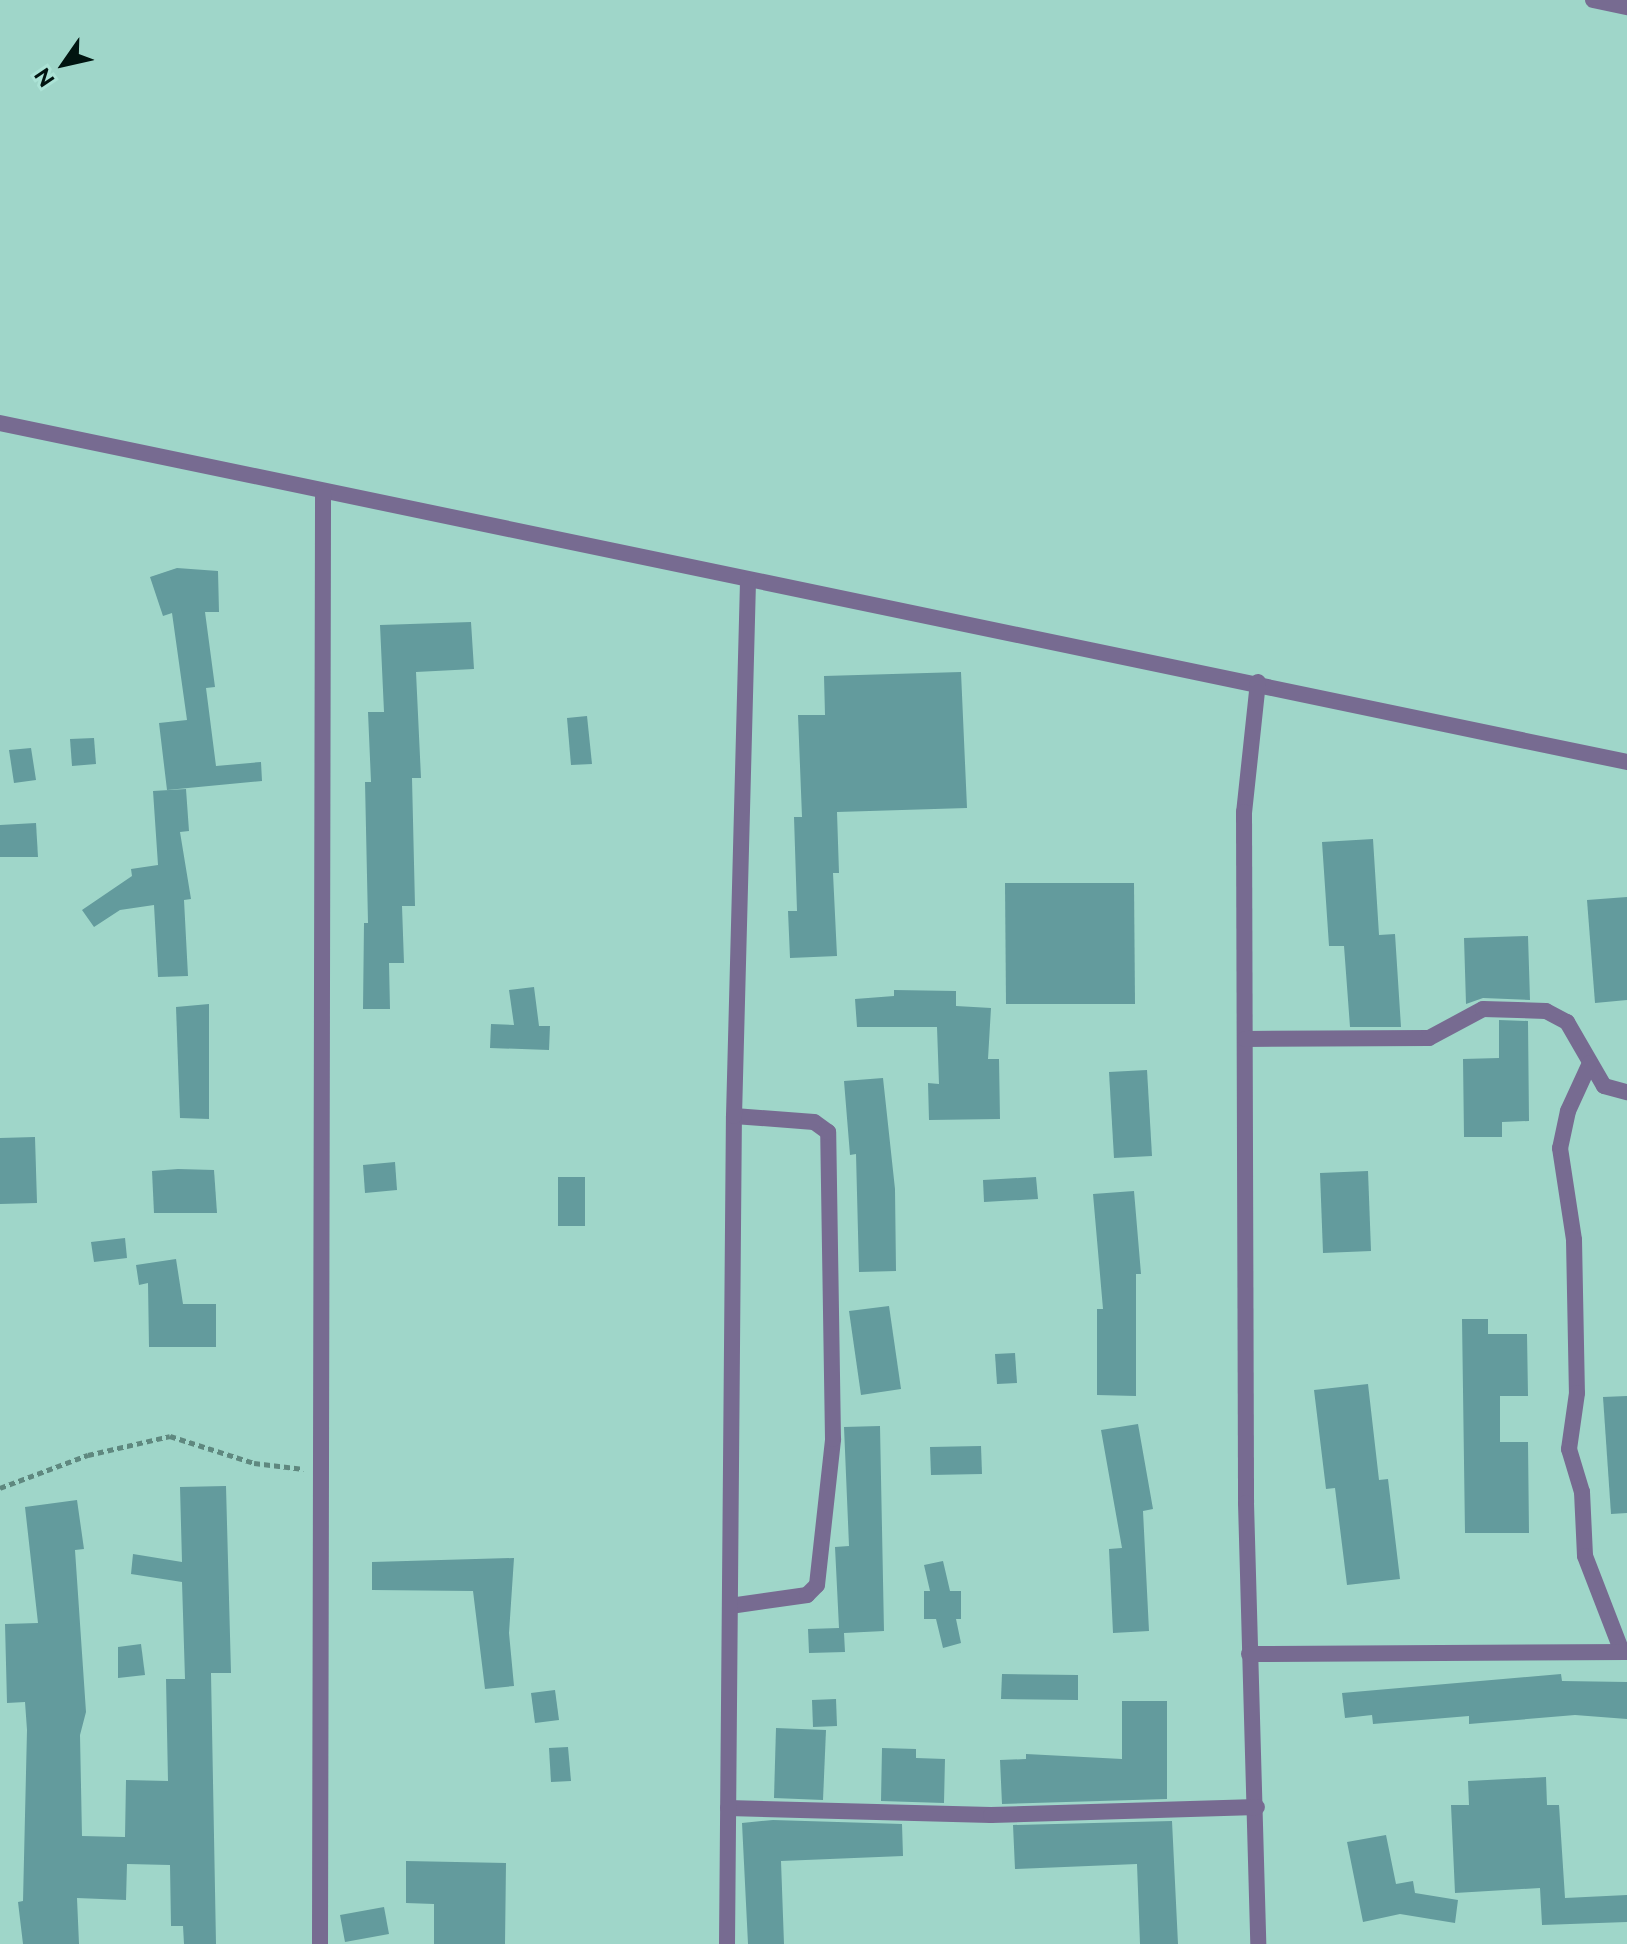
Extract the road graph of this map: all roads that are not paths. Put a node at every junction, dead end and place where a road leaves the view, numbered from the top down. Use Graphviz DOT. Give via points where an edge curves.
graph roads {
  1 [pos="1593,0"];
  2 [pos="1627,7"];
  3 [pos="0,423"];
  4 [pos="323,493"];
  5 [pos="748,580"];
  6 [pos="1258,682"];
  7 [pos="1627,762"];
  8 [pos="1245,1039"];
  9 [pos="1590,1063"];
  10 [pos="1627,1092"];
  11 [pos="734,1116"];
  12 [pos="730,1606"];
  13 [pos="1625,1652"];
  14 [pos="1249,1654"];
  15 [pos="1257,1807"];
  16 [pos="728,1808"];
  17 [pos="320,1944"];
  18 [pos="727,1944"];
  19 [pos="1258,1944"];
  1 -- 2 [label="street"];
  3 -- 4 [label="street"];
  4 -- 5 [label="street"];
  4 -- 17 [label="street"];
  5 -- 6 [label="street"];
  5 -- 11 [label="street"];
  6 -- 7 [label="street"];
  6 -- 8 [label="street" via="1244,812"];
  8 -- 9 [label="street" via="1429,1038 1483,1009 1546,1011 1567,1022"];
  8 -- 14 [label="street"];
  9 -- 10 [label="street" via="1604,1086"];
  9 -- 13 [label="street" via="1568,1111 1560,1148 1574,1240 1577,1393 1569,1449 1582,1492 1585,1556"];
  11 -- 12 [label="street"];
  11 -- 12 [label="street" via="814,1122 828,1132 833,1439 815,1589 807,1595"];
  12 -- 16 [label="street"];
  13 -- 14 [label="street"];
  14 -- 15 [label="street"];
  15 -- 16 [label="street" via="991,1815"];
  15 -- 19 [label="street"];
  16 -- 18 [label="street"];
}
